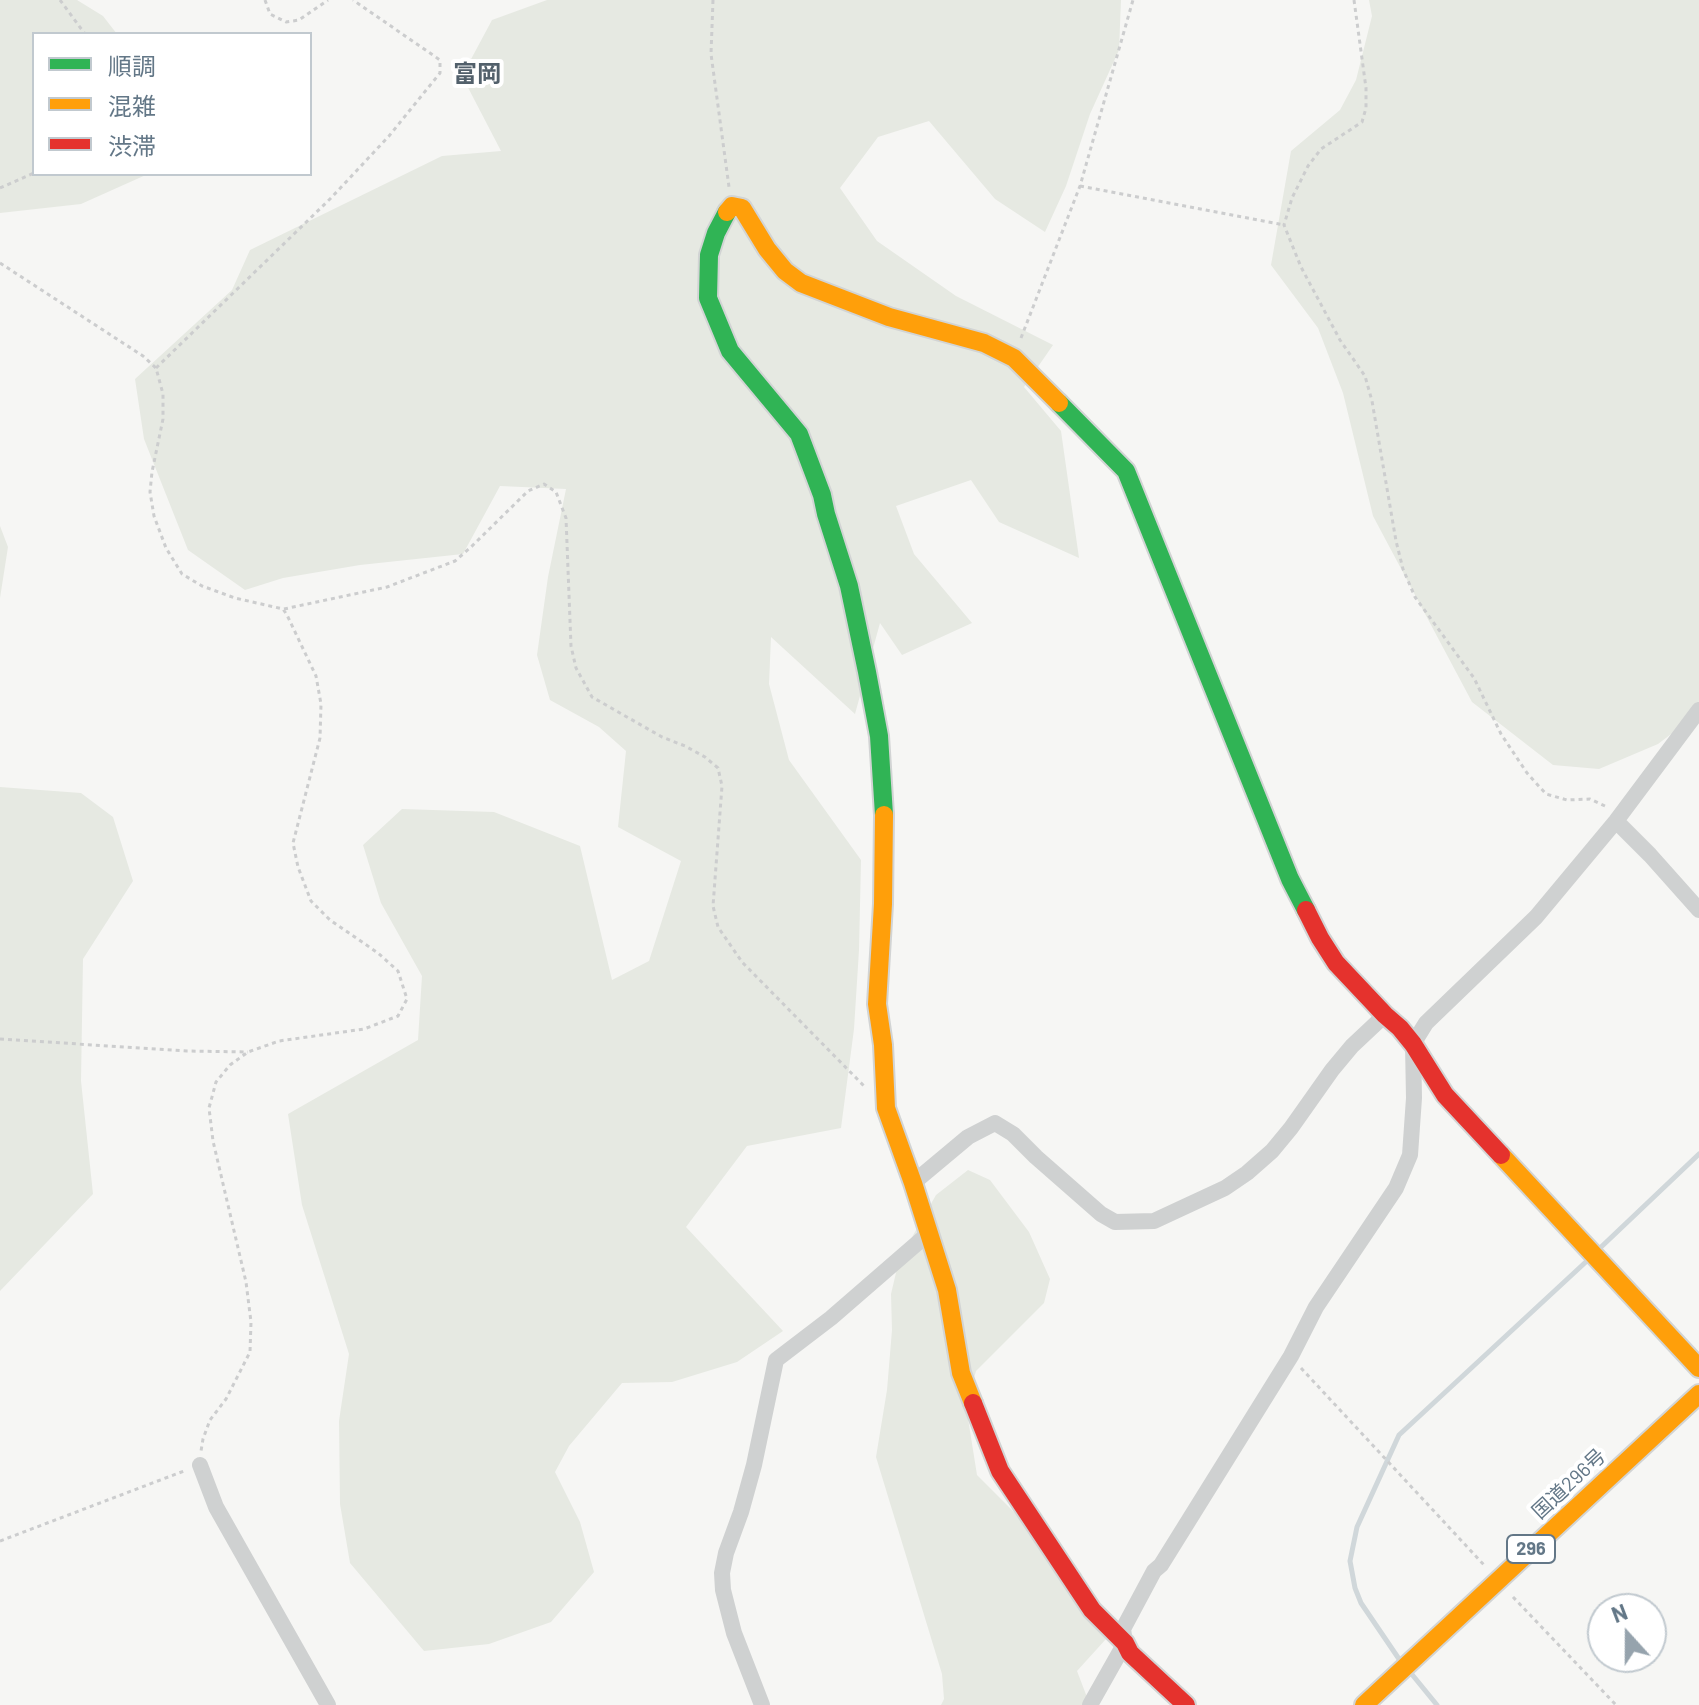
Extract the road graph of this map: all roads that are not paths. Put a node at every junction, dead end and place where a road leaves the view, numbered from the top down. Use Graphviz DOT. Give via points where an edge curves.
graph roads {
  1 [pos="1699,710"];
  2 [pos="1616,821"];
  3 [pos="1699,910"];
  4 [pos="1385,1015"];
  5 [pos="1413,1044"];
  6 [pos="913,1183"];
  7 [pos="929,1233"];
  8 [pos="1699,1368"];
  9 [pos="1699,1394"];
  10 [pos="200,1465"];
  11 [pos="1125,1643"];
  12 [pos="328,1705"];
  13 [pos="762,1705"];
  14 [pos="1090,1705"];
  15 [pos="1186,1705"];
  16 [pos="1364,1705"];
  1 -- 2 [label="street"];
  2 -- 3 [label="street"];
  2 -- 5 [label="street" via="1536,917 1426,1023"];
  4 -- 5 [label="main road"];
  4 -- 6 [label="street" via="1342,1058 1272,1151 1225,1188 1154,1221 1115,1222 1101,1214 995,1123 968,1137"];
  4 -- 6 [label="main road" via="1336,963 1290,879 1126,471 1014,358 984,343 889,317 801,283 767,249 742,208 732,206 709,255 708,298 730,351 799,434 849,586 879,736 884,798 877,1004 886,1108"];
  5 -- 8 [label="main road" via="1445,1095"];
  5 -- 11 [label="street" via="1410,1155 1396,1188 1316,1307 1291,1356 1154,1571 1123,1629"];
  6 -- 7 [label="main road"];
  7 -- 11 [label="main road" via="947,1290 961,1373 1000,1471 1092,1610"];
  7 -- 13 [label="street" via="776,1360 754,1465 722,1573 734,1633"];
  9 -- 16 [label="main road, 国道296号 / 296"];
  10 -- 12 [label="street" via="216,1507"];
  11 -- 14 [label="street"];
  11 -- 15 [label="main road"];
}
